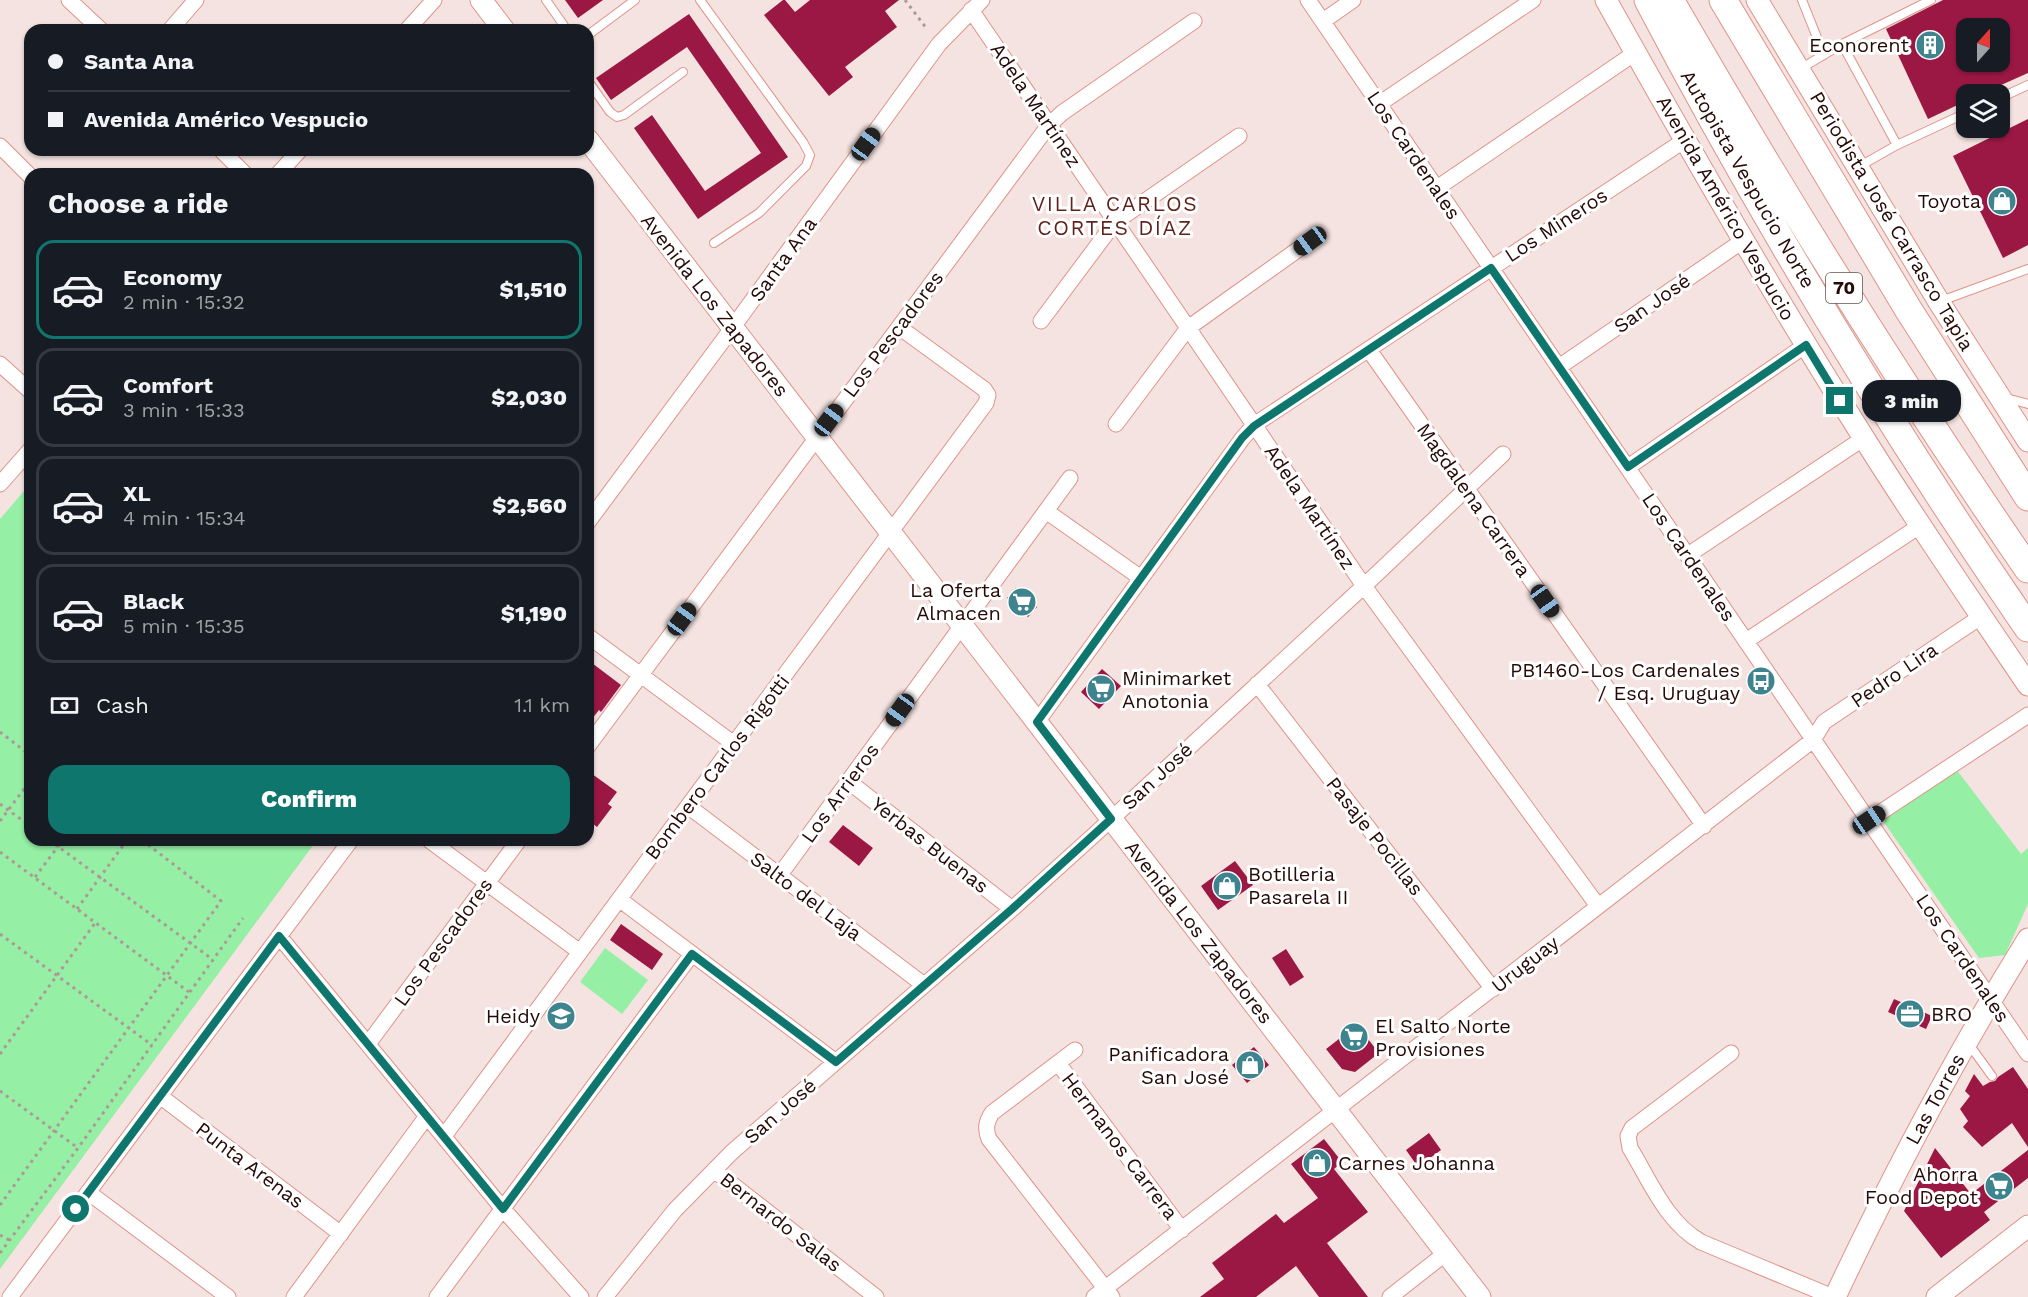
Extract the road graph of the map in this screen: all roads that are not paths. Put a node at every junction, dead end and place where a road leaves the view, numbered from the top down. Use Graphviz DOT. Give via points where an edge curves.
graph roads {
  1 [pos="69,0"];
  2 [pos="196,0"];
  3 [pos="434,0"];
  4 [pos="481,0"];
  5 [pos="546,0"];
  6 [pos="635,0"];
  7 [pos="700,0"];
  8 [pos="1308,0"];
  9 [pos="1353,0"];
  10 [pos="1533,0"];
  11 [pos="1606,0"];
  12 [pos="1648,0"];
  13 [pos="1670,0"];
  14 [pos="1723,0"];
  15 [pos="1757,0"];
  16 [pos="1802,0"];
  17 [pos="1931,0"];
  18 [pos="1917,3"];
  19 [pos="976,5"];
  20 [pos="1194,21"];
  21 [pos="1323,21"];
  22 [pos="95,24"];
  23 [pos="175,24"];
  24 [pos="412,24"];
  25 [pos="499,24"];
  26 [pos="563,24"];
  27 [pos="594,31"];
  28 [pos="1842,44"];
  29 [pos="1635,53"];
  30 [pos="1824,55"];
  31 [pos="1800,69"];
  32 [pos="683,72"];
  33 [pos="2028,85"];
  34 [pos="594,89"];
  35 [pos="2010,93"];
  36 [pos="1379,104"];
  37 [pos="1956,118"];
  38 [pos="1049,125"];
  39 [pos="1239,136"];
  40 [pos="1685,140"];
  41 [pos="1897,145"];
  42 [pos="0,146"];
  43 [pos="594,148"];
  44 [pos="227,156"];
  45 [pos="294,156"];
  46 [pos="1858,166"];
  47 [pos="239,168"];
  48 [pos="284,168"];
  49 [pos="24,170"];
  50 [pos="1437,188"];
  51 [pos="1115,222"];
  52 [pos="1744,240"];
  53 [pos="1310,241"];
  54 [pos="714,243"];
  55 [pos="1491,268"];
  56 [pos="2028,269"];
  57 [pos="1939,302"];
  58 [pos="1041,321"];
  59 [pos="733,327"];
  60 [pos="899,327"];
  61 [pos="1188,328"];
  62 [pos="1806,345"];
  63 [pos="1369,350"];
  64 [pos="0,364"];
  65 [pos="1559,367"];
  66 [pos="24,386"];
  67 [pos="2000,397"];
  68 [pos="2028,404"];
  69 [pos="1116,424"];
  70 [pos="1254,426"];
  71 [pos="817,437"];
  72 [pos="1864,438"];
  73 [pos="2028,441"];
  74 [pos="1503,454"];
  75 [pos="24,457"];
  76 [pos="1628,467"];
  77 [pos="1070,478"];
  78 [pos="0,484"];
  79 [pos="1466,488"];
  80 [pos="2028,497"];
  81 [pos="1046,511"];
  82 [pos="594,514"];
  83 [pos="1921,525"];
  84 [pos="891,533"];
  85 [pos="1688,555"];
  86 [pos="2028,569"];
  87 [pos="1141,578"];
  88 [pos="1364,586"];
  89 [pos="1982,616"];
  90 [pos="962,626"];
  91 [pos="2028,628"];
  92 [pos="594,640"];
  93 [pos="1746,641"];
  94 [pos="640,675"];
  95 [pos="1257,684"];
  96 [pos="2028,685"];
  97 [pos="2028,715"];
  98 [pos="1037,722"];
  99 [pos="594,738"];
  100 [pos="1813,740"];
  101 [pos="734,744"];
  102 [pos="848,782"];
  103 [pos="688,806"];
  104 [pos="1111,819"];
  105 [pos="1869,820"];
  106 [pos="1704,826"];
  107 [pos="346,846"];
  108 [pos="437,846"];
  109 [pos="515,846"];
  110 [pos="779,876"];
  111 [pos="487,883"];
  112 [pos="619,900"];
  113 [pos="1598,906"];
  114 [pos="1012,909"];
  115 [pos="279,936"];
  116 [pos="2028,939"];
  117 [pos="580,952"];
  118 [pos="692,954"];
  119 [pos="924,985"];
  120 [pos="1493,989"];
  121 [pos="1991,999"];
  122 [pos="1966,1041"];
  123 [pos="368,1044"];
  124 [pos="1076,1050"];
  125 [pos="1731,1053"];
  126 [pos="2028,1054"];
  127 [pos="836,1062"];
  128 [pos="1058,1063"];
  129 [pos="1992,1076"];
  130 [pos="160,1096"];
  131 [pos="1336,1111"];
  132 [pos="427,1116"];
  133 [pos="444,1136"];
  134 [pos="714,1170"];
  135 [pos="88,1192"];
  136 [pos="503,1209"];
  137 [pos="2028,1226"];
  138 [pos="1182,1230"];
  139 [pos="341,1234"];
  140 [pos="1446,1253"];
  141 [pos="1104,1294"];
  142 [pos="13,1296"];
  143 [pos="228,1297"];
  144 [pos="294,1297"];
  145 [pos="437,1297"];
  146 [pos="580,1297"];
  147 [pos="605,1297"];
  148 [pos="876,1297"];
  149 [pos="1390,1297"];
  150 [pos="1480,1297"];
  151 [pos="1834,1297"];
  152 [pos="1937,1297"];
  1 -- 22 [label="street"];
  2 -- 23 [label="street"];
  3 -- 24 [label="street"];
  4 -- 25 [label="main road"];
  5 -- 26 [label="lane"];
  6 -- 27 [label="lane"];
  7 -- 54 [label="lane" via="810,154 806,166 759,213"];
  8 -- 21 [label="street, Los Cardenales"];
  9 -- 21 [label="street"];
  10 -- 36 [label="street"];
  11 -- 29 [label="main road, Avenida Américo Vespucio"];
  12 -- 91 [label="highway, Autopista Vespucio Norte" via="1806,282"];
  13 -- 86 [label="highway, 70" via="1832,270 1952,459"];
  14 -- 80 [label="highway, 70" via="1920,327"];
  15 -- 31 [label="main road, Periodista José Carrasco Tapia"];
  16 -- 30 [label="lane"];
  17 -- 18 [label="lane"];
  18 -- 28 [label="lane"];
  19 -- 38 [label="street, Adela Martínez"];
  19 -- 59 [label="street, Santa Ana" via="939,44"];
  20 -- 38 [label="street, Los Pescadores"];
  21 -- 36 [label="street, Los Cardenales"];
  28 -- 30 [label="lane"];
  28 -- 41 [label="lane"];
  29 -- 40 [label="main road, Avenida Américo Vespucio"];
  29 -- 50 [label="street"];
  30 -- 31 [label="lane"];
  31 -- 46 [label="main road, Periodista José Carrasco Tapia"];
  32 -- 34 [label="lane" via="617,117"];
  33 -- 35 [label="lane"];
  36 -- 50 [label="street, Los Cardenales"];
  37 -- 41 [label="lane"];
  38 -- 51 [label="street, Adela Martínez"];
  38 -- 60 [label="street, Los Pescadores"];
  39 -- 51 [label="street"];
  40 -- 52 [label="main road, Avenida Américo Vespucio"];
  40 -- 55 [label="street, Los Mineros"];
  41 -- 46 [label="lane"];
  42 -- 49 [label="street"];
  43 -- 59 [label="main road, Avenida Los Zapadores"];
  44 -- 47 [label="street"];
  45 -- 48 [label="street"];
  46 -- 57 [label="main road, Periodista José Carrasco Tapia"];
  50 -- 55 [label="street, Los Cardenales"];
  51 -- 58 [label="street"];
  51 -- 61 [label="street, Adela Martínez"];
  52 -- 62 [label="main road, Avenida Américo Vespucio"];
  52 -- 65 [label="street, San José"];
  53 -- 61 [label="street"];
  55 -- 63 [label="street, Los Mineros"];
  55 -- 65 [label="street, Los Cardenales"];
  56 -- 57 [label="lane"];
  57 -- 67 [label="main road, Periodista José Carrasco Tapia"];
  59 -- 71 [label="main road, Avenida Los Zapadores"];
  59 -- 82 [label="street, Santa Ana"];
  60 -- 71 [label="street, Los Pescadores"];
  60 -- 84 [label="street, Bombero Carlos Rigotti" via="984,388 988,395"];
  61 -- 69 [label="street"];
  61 -- 70 [label="street, Adela Martínez"];
  62 -- 72 [label="main road, Avenida Américo Vespucio"];
  62 -- 76 [label="street"];
  63 -- 70 [label="street, Los Mineros"];
  63 -- 79 [label="street, Magdalena Carrera"];
  64 -- 66 [label="street"];
  65 -- 76 [label="street, Los Cardenales"];
  67 -- 68 [label="lane"];
  67 -- 73 [label="main road, Periodista José Carrasco Tapia"];
  70 -- 87 [label="street, Los Mineros"];
  70 -- 88 [label="street, Adela Martínez"];
  71 -- 84 [label="main road, Avenida Los Zapadores"];
  71 -- 94 [label="street, Los Pescadores"];
  72 -- 83 [label="main road, Avenida Américo Vespucio"];
  72 -- 85 [label="street"];
  74 -- 79 [label="street, San José"];
  75 -- 78 [label="street"];
  76 -- 85 [label="street, Los Cardenales"];
  77 -- 81 [label="street, Los Arrieros"];
  79 -- 88 [label="street, San José"];
  79 -- 106 [label="street, Magdalena Carrera"];
  81 -- 87 [label="street"];
  81 -- 90 [label="street, Los Arrieros"];
  83 -- 89 [label="main road, Avenida Américo Vespucio"];
  83 -- 93 [label="street"];
  84 -- 90 [label="main road, Avenida Los Zapadores"];
  84 -- 101 [label="street, Bombero Carlos Rigotti"];
  85 -- 93 [label="street, Los Cardenales"];
  87 -- 98 [label="street, Los Mineros"];
  88 -- 95 [label="street, San José"];
  88 -- 113 [label="street, Adela Martínez"];
  89 -- 96 [label="main road, Avenida Américo Vespucio"];
  89 -- 100 [label="street, Pedro Lira" via="1824,722"];
  90 -- 98 [label="main road, Avenida Los Zapadores"];
  90 -- 102 [label="street, Los Arrieros"];
  92 -- 94 [label="street"];
  93 -- 100 [label="street, Los Cardenales"];
  94 -- 99 [label="street, Los Pescadores"];
  94 -- 101 [label="street"];
  95 -- 104 [label="street, San José"];
  95 -- 120 [label="street, Pasaje Pocillas"];
  97 -- 105 [label="street"];
  98 -- 104 [label="main road, Avenida Los Zapadores"];
  100 -- 105 [label="street, Los Cardenales"];
  100 -- 106 [label="street, Uruguay"];
  101 -- 103 [label="street, Bombero Carlos Rigotti"];
  102 -- 110 [label="street, Los Arrieros"];
  102 -- 114 [label="street, Yerbas Buenas"];
  103 -- 110 [label="street, Salto del Laja"];
  103 -- 112 [label="street, Bombero Carlos Rigotti"];
  104 -- 114 [label="street, San José"];
  104 -- 131 [label="main road, Avenida Los Zapadores"];
  105 -- 121 [label="street, Los Cardenales"];
  106 -- 113 [label="street, Uruguay"];
  107 -- 115 [label="street"];
  108 -- 111 [label="street"];
  109 -- 111 [label="street, Los Pescadores"];
  110 -- 119 [label="street, Salto del Laja"];
  111 -- 117 [label="street"];
  111 -- 123 [label="street, Los Pescadores"];
  112 -- 117 [label="street, Bombero Carlos Rigotti"];
  112 -- 118 [label="street"];
  113 -- 120 [label="street, Uruguay"];
  114 -- 119 [label="street, San José"];
  115 -- 123 [label="street"];
  115 -- 130 [label="street"];
  116 -- 121 [label="main road, Las Torres"];
  117 -- 133 [label="street, Bombero Carlos Rigotti"];
  118 -- 127 [label="street"];
  118 -- 136 [label="street"];
  119 -- 127 [label="street, San José"];
  120 -- 131 [label="street, Uruguay"];
  121 -- 122 [label="main road, Las Torres"];
  121 -- 126 [label="street, Los Cardenales"];
  122 -- 129 [label="lane"];
  122 -- 151 [label="main road, Las Torres"];
  123 -- 132 [label="street"];
  124 -- 128 [label="street, Hermanos Carrera"];
  125 -- 151 [label="street" via="1632,1128 1628,1136 1630,1148 1670,1215 1687,1233"];
  127 -- 134 [label="street, San José"];
  128 -- 138 [label="street, Hermanos Carrera"];
  128 -- 141 [label="street, Hermanos Carrera" via="992,1113 986,1132"];
  130 -- 135 [label="street"];
  130 -- 139 [label="street, Punta Arenas"];
  131 -- 138 [label="street, Uruguay"];
  131 -- 140 [label="main road, Avenida Los Zapadores"];
  132 -- 133 [label="street"];
  132 -- 139 [label="street"];
  133 -- 136 [label="street"];
  134 -- 147 [label="street, San José" via="675,1210"];
  134 -- 148 [label="street, Bernardo Salas"];
  135 -- 142 [label="street"];
  135 -- 143 [label="street"];
  136 -- 145 [label="street"];
  136 -- 146 [label="street"];
  137 -- 152 [label="main road"];
  138 -- 141 [label="street, Uruguay"];
  139 -- 144 [label="street"];
  140 -- 149 [label="street"];
  140 -- 150 [label="main road, Avenida Los Zapadores"];
}
